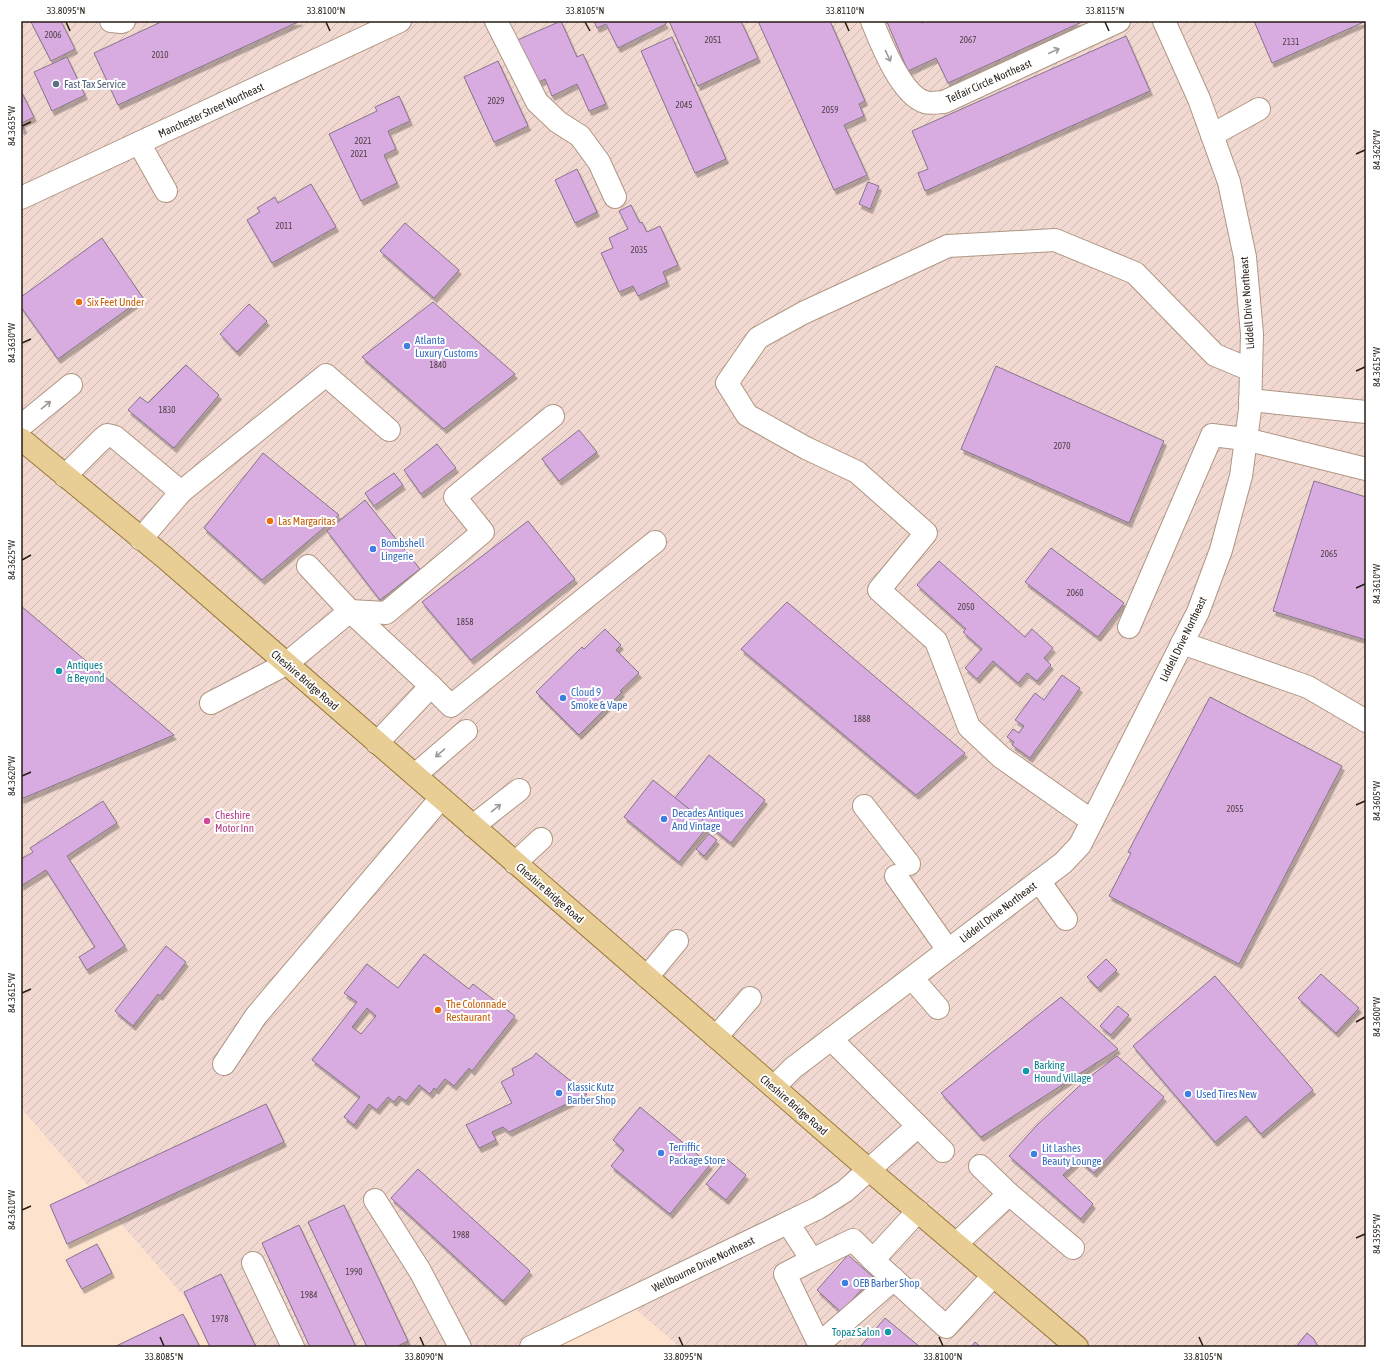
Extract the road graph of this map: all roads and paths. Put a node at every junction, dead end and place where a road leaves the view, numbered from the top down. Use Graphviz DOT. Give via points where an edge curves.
graph roads {
  1 [pos="111,21"];
  2 [pos="124,21"];
  3 [pos="400,21"];
  4 [pos="496,21"];
  5 [pos="872,21"];
  6 [pos="1119,21"];
  7 [pos="1164,21"];
  8 [pos="1259,109"];
  9 [pos="1212,135"];
  10 [pos="139,143"];
  11 [pos="166,192"];
  12 [pos="615,197"];
  13 [pos="21,198"];
  14 [pos="1251,370"];
  15 [pos="71,385"];
  16 [pos="1250,400"];
  17 [pos="1366,412"];
  18 [pos="552,416"];
  19 [pos="21,426"];
  20 [pos="389,430"];
  21 [pos="21,439"];
  22 [pos="1245,439"];
  23 [pos="1366,469"];
  24 [pos="65,476"];
  25 [pos="182,492"];
  26 [pos="141,539"];
  27 [pos="655,542"];
  28 [pos="308,566"];
  29 [pos="350,611"];
  30 [pos="1129,627"];
  31 [pos="1182,643"];
  32 [pos="286,664"];
  33 [pos="431,686"];
  34 [pos="211,703"];
  35 [pos="1366,721"];
  36 [pos="466,731"];
  37 [pos="377,743"];
  38 [pos="415,775"];
  39 [pos="519,790"];
  40 [pos="441,798"];
  41 [pos="864,806"];
  42 [pos="1092,821"];
  43 [pos="473,826"];
  44 [pos="541,839"];
  45 [pos="515,863"];
  46 [pos="1039,881"];
  47 [pos="1066,919"];
  48 [pos="677,941"];
  49 [pos="948,950"];
  50 [pos="647,977"];
  51 [pos="912,978"];
  52 [pos="750,998"];
  53 [pos="938,1008"];
  54 [pos="716,1037"];
  55 [pos="831,1040"];
  56 [pos="224,1064"];
  57 [pos="774,1087"];
  58 [pos="918,1126"];
  59 [pos="943,1151"];
  60 [pos="980,1166"];
  61 [pos="868,1169"];
  62 [pos="1009,1194"];
  63 [pos="375,1200"];
  64 [pos="918,1211"];
  65 [pos="788,1223"];
  66 [pos="956,1244"];
  67 [pos="1073,1248"];
  68 [pos="812,1260"];
  69 [pos="873,1260"];
  70 [pos="253,1263"];
  71 [pos="993,1276"];
  72 [pos="894,1279"];
  73 [pos="293,1347"];
  74 [pos="460,1347"];
  75 [pos="531,1347"];
  76 [pos="1077,1347"];
  1 -- 2 [label="street"];
  3 -- 10 [label="street, Manchester Street Northeast"];
  4 -- 12 [label="street" via="537,102 558,122 580,136 599,162"];
  5 -- 6 [label="street, Telfair Circle Northeast, one-way" via="893,67 910,92 925,102 944,102"];
  7 -- 9 [label="street, Liddell Drive Northeast" via="1200,99"];
  8 -- 9 [label="street"];
  9 -- 14 [label="street, Liddell Drive Northeast" via="1229,182 1245,257 1252,334"];
  10 -- 11 [label="street"];
  10 -- 13 [label="street, Manchester Street Northeast"];
  14 -- 16 [label="street, Liddell Drive Northeast"];
  14 -- 42 [label="street" via="1215,355 1135,273 1055,240 948,246 803,313 758,338 727,383 747,415 806,448 857,472 926,533 879,590 936,641 968,727 1001,757"];
  19 -- 15 [label="street, one-way"];
  16 -- 17 [label="street"];
  16 -- 22 [label="street, Liddell Drive Northeast"];
  18 -- 29 [label="street" via="455,497 483,532 386,613"];
  20 -- 25 [label="street" via="326,375"];
  21 -- 24 [label="main road, Cheshire Bridge Road"];
  22 -- 23 [label="street"];
  22 -- 30 [label="street" via="1212,435"];
  22 -- 31 [label="street, Liddell Drive Northeast" via="1241,476 1221,550 1198,612"];
  24 -- 25 [label="street" via="107,435 114,437"];
  24 -- 26 [label="main road, Cheshire Bridge Road"];
  25 -- 26 [label="street"];
  26 -- 32 [label="main road, Cheshire Bridge Road"];
  27 -- 33 [label="street" via="451,706"];
  28 -- 29 [label="street"];
  29 -- 32 [label="street"];
  29 -- 33 [label="street"];
  31 -- 35 [label="street" via="1308,687"];
  31 -- 42 [label="street, Liddell Drive Northeast"];
  32 -- 34 [label="street"];
  32 -- 37 [label="main road, Cheshire Bridge Road"];
  33 -- 37 [label="street"];
  36 -- 38 [label="street, one-way"];
  37 -- 38 [label="main road, Cheshire Bridge Road"];
  38 -- 40 [label="main road, Cheshire Bridge Road"];
  43 -- 39 [label="street, one-way"];
  40 -- 43 [label="main road, Cheshire Bridge Road"];
  40 -- 56 [label="street" via="256,1016"];
  41 -- 49 [label="street"];
  42 -- 46 [label="street, Liddell Drive Northeast" via="1080,845 1063,863"];
  43 -- 45 [label="main road, Cheshire Bridge Road"];
  44 -- 45 [label="street"];
  45 -- 50 [label="main road, Cheshire Bridge Road"];
  46 -- 47 [label="street"];
  46 -- 49 [label="street, Liddell Drive Northeast"];
  48 -- 50 [label="street"];
  49 -- 51 [label="street, Liddell Drive Northeast"];
  50 -- 54 [label="main road, Cheshire Bridge Road"];
  51 -- 53 [label="street"];
  51 -- 55 [label="street, Liddell Drive Northeast"];
  52 -- 54 [label="street"];
  54 -- 57 [label="main road, Cheshire Bridge Road"];
  55 -- 57 [label="street, Liddell Drive Northeast" via="793,1068"];
  55 -- 58 [label="street"];
  57 -- 61 [label="main road, Cheshire Bridge Road"];
  58 -- 59 [label="street"];
  58 -- 61 [label="street, Wellbourne Drive Northeast"];
  60 -- 62 [label="street"];
  61 -- 64 [label="main road, Cheshire Bridge Road"];
  61 -- 65 [label="street, Wellbourne Drive Northeast" via="845,1191"];
  62 -- 66 [label="street"];
  62 -- 67 [label="street"];
  63 -- 74 [label="street" via="420,1271"];
  64 -- 66 [label="main road, Cheshire Bridge Road"];
  64 -- 69 [label="street"];
  65 -- 68 [label="street"];
  65 -- 75 [label="street, Wellbourne Drive Northeast"];
  66 -- 71 [label="main road, Cheshire Bridge Road"];
  68 -- 69 [label="street" via="853,1240"];
  68 -- 72 [label="street" via="785,1274 819,1344"];
  69 -- 72 [label="street"];
  70 -- 73 [label="street"];
  71 -- 72 [label="street" via="946,1327"];
  71 -- 76 [label="main road, Cheshire Bridge Road"];
}
